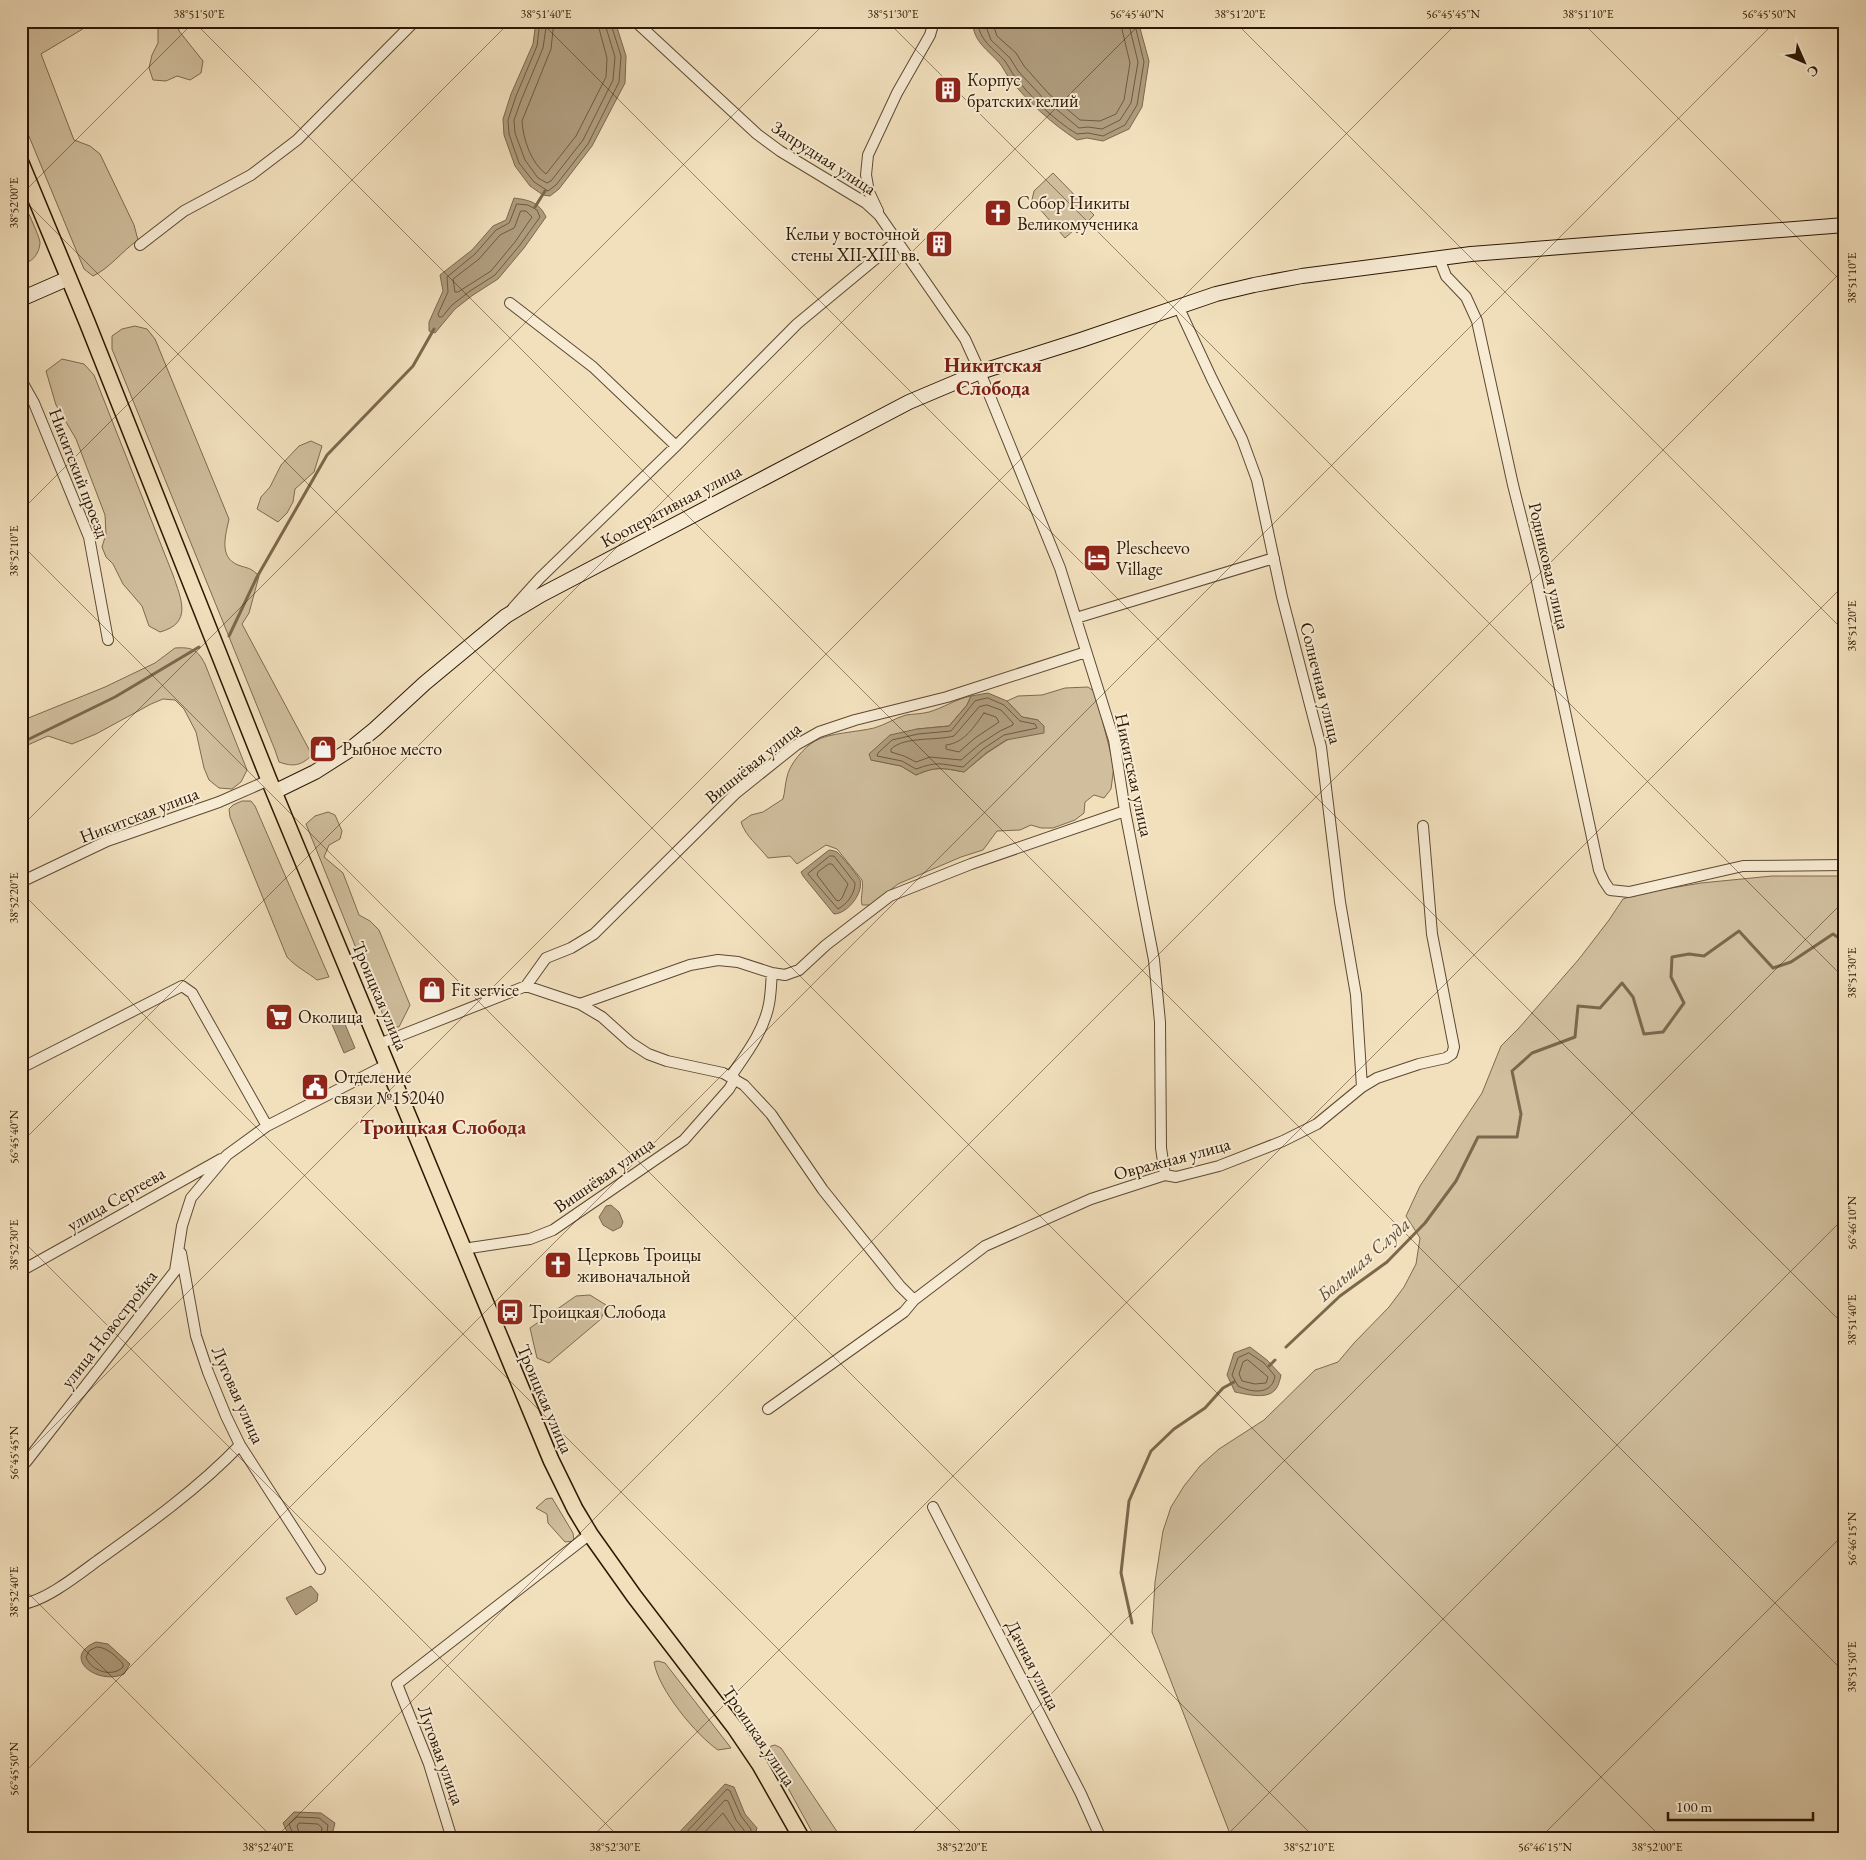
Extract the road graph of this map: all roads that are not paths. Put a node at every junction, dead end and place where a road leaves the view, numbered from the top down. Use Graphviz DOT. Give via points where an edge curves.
graph roads {
  1 [pos="415,21"];
  2 [pos="634,21"];
  3 [pos="934,21"];
  4 [pos="21,163"];
  5 [pos="879,215"];
  6 [pos="1845,224"];
  7 [pos="897,240"];
  8 [pos="140,245"];
  9 [pos="1439,258"];
  10 [pos="69,278"];
  11 [pos="21,298"];
  12 [pos="510,303"];
  13 [pos="1178,306"];
  14 [pos="980,372"];
  15 [pos="21,380"];
  16 [pos="676,446"];
  17 [pos="1274,558"];
  18 [pos="506,616"];
  19 [pos="1076,618"];
  20 [pos="108,640"];
  21 [pos="1086,652"];
  22 [pos="272,786"];
  23 [pos="1125,811"];
  24 [pos="1423,826"];
  25 [pos="1845,865"];
  26 [pos="21,882"];
  27 [pos="772,973"];
  28 [pos="526,986"];
  29 [pos="580,1004"];
  30 [pos="380,1044"];
  31 [pos="388,1064"];
  32 [pos="21,1068"];
  33 [pos="733,1078"];
  34 [pos="1362,1087"];
  35 [pos="267,1126"];
  36 [pos="227,1156"];
  37 [pos="1165,1175"];
  38 [pos="179,1244"];
  39 [pos="463,1249"];
  40 [pos="21,1271"];
  41 [pos="914,1300"];
  42 [pos="768,1409"];
  43 [pos="240,1445"];
  44 [pos="21,1465"];
  45 [pos="933,1507"];
  46 [pos="590,1534"];
  47 [pos="320,1569"];
  48 [pos="21,1604"];
  49 [pos="452,1839"];
  50 [pos="802,1839"];
  51 [pos="1101,1839"];
  1 -- 8 [label="street" via="297,140 251,175 184,211"];
  2 -- 5 [label="street, Запрудная улица" via="758,134 866,203"];
  3 -- 5 [label="street" via="930,35 897,93 868,155 866,175 869,192"];
  4 -- 10 [label="main road, Троицкая улица"];
  5 -- 7 [label="street, Запрудная улица"];
  6 -- 9 [label="street, Кооперативная улица"];
  7 -- 14 [label="street, Запрудная улица" via="965,339"];
  7 -- 16 [label="street" via="797,324"];
  9 -- 13 [label="street, Кооперативная улица" via="1302,276 1216,294"];
  9 -- 25 [label="street, Родниковая улица" via="1446,276 1466,297 1477,322 1599,870 1610,890 1630,892 1743,866"];
  10 -- 11 [label="street"];
  10 -- 22 [label="main road, Троицкая улица"];
  12 -- 16 [label="street" via="593,367"];
  13 -- 14 [label="street, Кооперативная улица"];
  13 -- 17 [label="street, Солнечная улица" via="1242,440 1256,480"];
  14 -- 18 [label="street, Кооперативная улица" via="909,402"];
  14 -- 19 [label="street, Никитская улица" via="1060,568"];
  15 -- 20 [label="street, Никитский проезд" via="34,403 89,537"];
  16 -- 18 [label="street" via="540,578"];
  17 -- 19 [label="street"];
  17 -- 34 [label="street, Солнечная улица" via="1321,747 1340,902 1356,995"];
  18 -- 22 [label="street, Кооперативная улица" via="348,751 315,772"];
  19 -- 21 [label="street, Никитская улица"];
  21 -- 23 [label="street, Никитская улица" via="1114,740"];
  21 -- 28 [label="street, Вишнёвая улица" via="947,697 855,720 819,732 796,745 736,793 594,934 546,958"];
  22 -- 26 [label="street, Никитская улица" via="107,842"];
  22 -- 30 [label="main road, Троицкая улица"];
  23 -- 27 [label="street" via="890,896 799,970 785,975"];
  23 -- 37 [label="street, Никитская улица" via="1154,960 1160,1022 1161,1148"];
  24 -- 34 [label="street, Овражная улица" via="1432,934 1454,1047 1446,1058 1377,1078"];
  27 -- 29 [label="street" via="738,962 718,960 674,971"];
  27 -- 33 [label="street, Вишнёвая улица" via="765,1020"];
  28 -- 29 [label="street"];
  28 -- 30 [label="street"];
  29 -- 33 [label="street" via="602,1017 648,1054 667,1062"];
  30 -- 31 [label="main road, Троицкая улица"];
  31 -- 35 [label="street, улица Новостройка"];
  31 -- 39 [label="main road, Троицкая улица"];
  32 -- 35 [label="street" via="182,986 192,993"];
  33 -- 39 [label="street, Вишнёвая улица" via="729,1089 684,1140 553,1230 530,1239"];
  33 -- 41 [label="street" via="771,1114 823,1190"];
  34 -- 37 [label="street, Овражная улица" via="1317,1124 1283,1141 1219,1166 1176,1177"];
  35 -- 36 [label="street, улица Новостройка"];
  36 -- 38 [label="street, улица Новостройка" via="191,1198"];
  36 -- 40 [label="street, улица Сергеева"];
  37 -- 41 [label="street, Овражная улица" via="1091,1199 985,1246"];
  38 -- 43 [label="street, Луговая улица" via="196,1336"];
  38 -- 44 [label="street, улица Новостройка" via="175,1271"];
  39 -- 46 [label="main road, Троицкая улица" via="551,1460"];
  41 -- 42 [label="street, Овражная улица" via="904,1312"];
  43 -- 47 [label="street, Луговая улица"];
  43 -- 48 [label="street" via="142,1529 35,1602"];
  45 -- 51 [label="street, Дачная улица" via="1077,1785"];
  46 -- 49 [label="street, Луговая улица" via="397,1684 429,1764"];
  46 -- 50 [label="main road, Троицкая улица" via="760,1765"];
}
